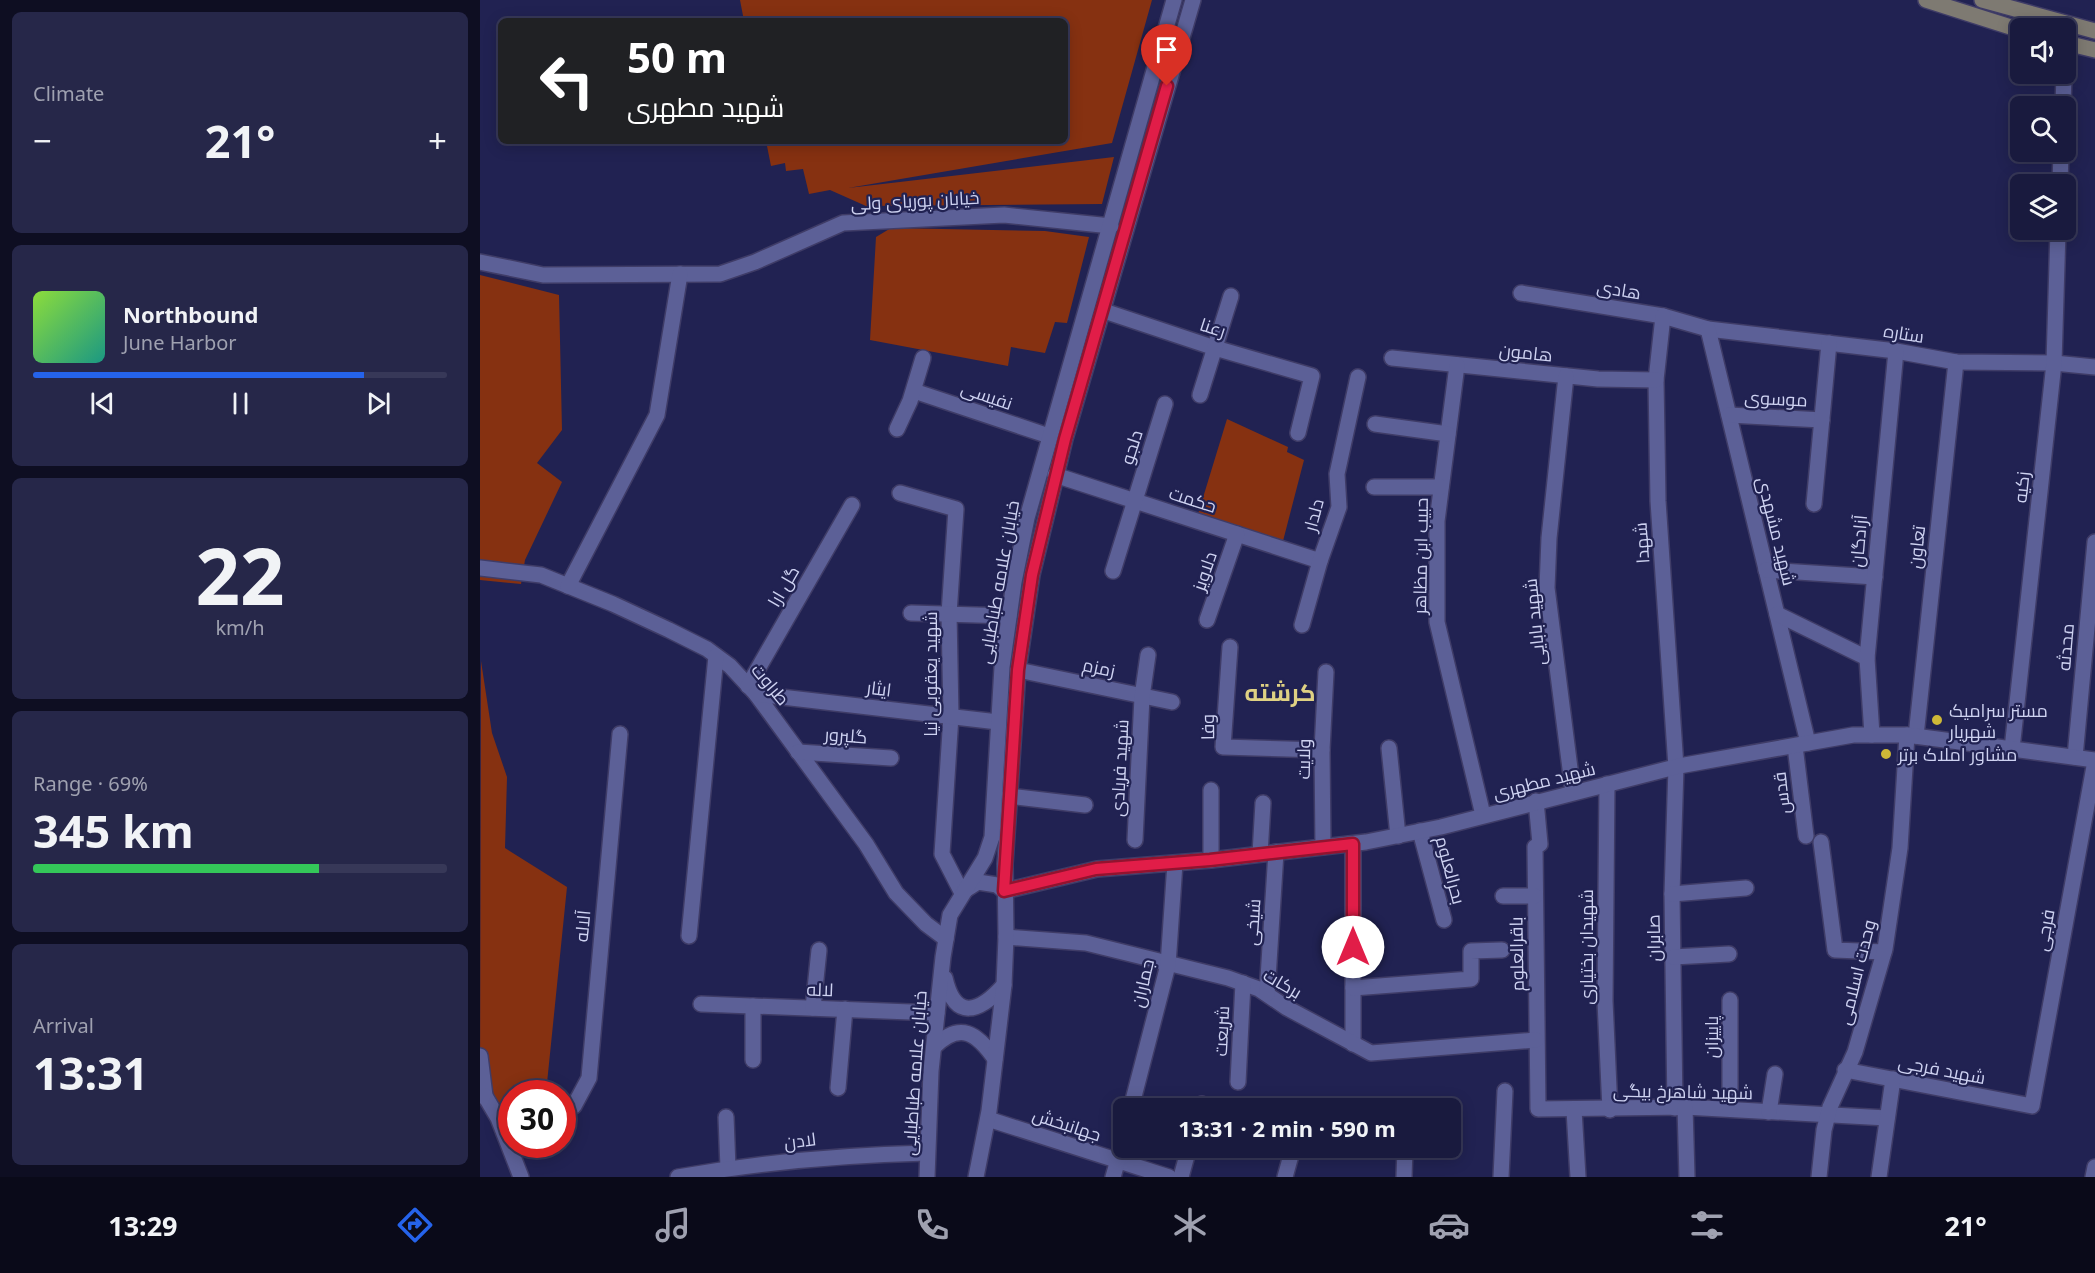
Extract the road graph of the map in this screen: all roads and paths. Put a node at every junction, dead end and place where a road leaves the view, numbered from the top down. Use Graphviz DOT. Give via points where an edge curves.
graph roads {
  1 [pos="1174,0"];
  2 [pos="1193,0"];
  3 [pos="1926,0"];
  4 [pos="1982,0"];
  5 [pos="2010,27"];
  6 [pos="2095,31"];
  7 [pos="2076,45"];
  8 [pos="2095,50"];
  9 [pos="1111,226"];
  10 [pos="2058,240"];
  11 [pos="480,262"];
  12 [pos="680,274"];
  13 [pos="1521,293"];
  14 [pos="1231,296"];
  15 [pos="1088,305"];
  16 [pos="1104,310"];
  17 [pos="1663,316"];
  18 [pos="1708,329"];
  19 [pos="1829,343"];
  20 [pos="1215,348"];
  21 [pos="1896,351"];
  22 [pos="923,358"];
  23 [pos="1392,358"];
  24 [pos="1956,362"];
  25 [pos="2054,363"];
  26 [pos="1457,365"];
  27 [pos="2095,367"];
  28 [pos="1566,376"];
  29 [pos="1358,377"];
  30 [pos="1656,380"];
  31 [pos="914,391"];
  32 [pos="1200,395"];
  33 [pos="1165,404"];
  34 [pos="1729,415"];
  35 [pos="1822,420"];
  36 [pos="1375,424"];
  37 [pos="897,429"];
  38 [pos="1298,433"];
  39 [pos="1448,434"];
  40 [pos="1049,436"];
  41 [pos="1065,439"];
  42 [pos="1039,470"];
  43 [pos="1055,475"];
  44 [pos="1441,486"];
  45 [pos="1374,487"];
  46 [pos="900,493"];
  47 [pos="1134,501"];
  48 [pos="1814,504"];
  49 [pos="852,505"];
  50 [pos="1237,534"];
  51 [pos="2095,542"];
  52 [pos="1320,561"];
  53 [pos="481,568"];
  54 [pos="1766,570"];
  55 [pos="1113,571"];
  56 [pos="1875,577"];
  57 [pos="568,586"];
  58 [pos="911,613"];
  59 [pos="949,614"];
  60 [pos="1777,614"];
  61 [pos="1009,616"];
  62 [pos="1024,619"];
  63 [pos="1207,620"];
  64 [pos="1302,625"];
  65 [pos="1230,647"];
  66 [pos="1148,655"];
  67 [pos="716,656"];
  68 [pos="1867,658"];
  69 [pos="1002,667"];
  70 [pos="1018,670"];
  71 [pos="1326,672"];
  72 [pos="752,690"];
  73 [pos="1142,697"];
  74 [pos="1172,702"];
  75 [pos="951,716"];
  76 [pos="998,722"];
  77 [pos="1014,724"];
  78 [pos="620,734"];
  79 [pos="1872,735"];
  80 [pos="1911,735"];
  81 [pos="1802,745"];
  82 [pos="1389,748"];
  83 [pos="2012,749"];
  84 [pos="1322,750"];
  85 [pos="798,752"];
  86 [pos="2075,757"];
  87 [pos="891,758"];
  88 [pos="2095,760"];
  89 [pos="1676,767"];
  90 [pos="1607,784"];
  91 [pos="1211,790"];
  92 [pos="1573,792"];
  93 [pos="1009,796"];
  94 [pos="1536,801"];
  95 [pos="1263,803"];
  96 [pos="1085,805"];
  97 [pos="1483,815"];
  98 [pos="1420,831"];
  99 [pos="1398,836"];
  100 [pos="1806,836"];
  101 [pos="1135,840"];
  102 [pos="1821,842"];
  103 [pos="1353,844"];
  104 [pos="1323,847"];
  105 [pos="1276,852"];
  106 [pos="1260,854"];
  107 [pos="1210,860"];
  108 [pos="1175,863"];
  109 [pos="1746,888"];
  110 [pos="1004,891"];
  111 [pos="962,893"];
  112 [pos="1672,894"];
  113 [pos="1503,896"];
  114 [pos="1535,896"];
  115 [pos="1444,920"];
  116 [pos="689,936"];
  117 [pos="1006,937"];
  118 [pos="946,939"];
  119 [pos="819,950"];
  120 [pos="1502,950"];
  121 [pos="1884,951"];
  122 [pos="1729,954"];
  123 [pos="1673,957"];
  124 [pos="1168,965"];
  125 [pos="942,966"];
  126 [pos="1243,983"];
  127 [pos="1004,985"];
  128 [pos="1353,988"];
  129 [pos="1267,994"];
  130 [pos="1730,1000"];
  131 [pos="701,1004"];
  132 [pos="753,1006"];
  133 [pos="813,1008"];
  134 [pos="845,1009"];
  135 [pos="937,1013"];
  136 [pos="1536,1040"];
  137 [pos="1353,1044"];
  138 [pos="934,1047"];
  139 [pos="480,1056"];
  140 [pos="995,1059"];
  141 [pos="753,1060"];
  142 [pos="1845,1070"];
  143 [pos="1775,1074"];
  144 [pos="1893,1079"];
  145 [pos="1238,1082"];
  146 [pos="838,1088"];
  147 [pos="1505,1091"];
  148 [pos="482,1096"];
  149 [pos="1134,1098"];
  150 [pos="576,1102"];
  151 [pos="2032,1106"];
  152 [pos="1680,1108"];
  153 [pos="1538,1109"];
  154 [pos="1574,1110"];
  155 [pos="1610,1110"];
  156 [pos="1730,1110"];
  157 [pos="498,1111"];
  158 [pos="1769,1112"];
  159 [pos="1828,1115"];
  160 [pos="726,1118"];
  161 [pos="1887,1118"];
  162 [pos="988,1119"];
  163 [pos="927,1153"];
  164 [pos="516,1158"];
  165 [pos="1119,1158"];
  166 [pos="1186,1158"];
  167 [pos="1290,1158"];
  168 [pos="1405,1158"];
  169 [pos="1118,1161"];
  170 [pos="2095,1167"];
  171 [pos="728,1168"];
  172 [pos="521,1177"];
  173 [pos="678,1177"];
  174 [pos="927,1177"];
  175 [pos="976,1177"];
  176 [pos="1113,1177"];
  177 [pos="1169,1177"];
  178 [pos="1181,1177"];
  179 [pos="1285,1177"];
  180 [pos="1404,1177"];
  181 [pos="1501,1177"];
  182 [pos="1578,1177"];
  183 [pos="1687,1177"];
  184 [pos="1819,1177"];
  185 [pos="1880,1177"];
  186 [pos="2093,1177"];
  1 -- 9 [label="street, خیابان علامه طباطبایی"];
  2 -- 16 [label="street, خیابان علامه طباطبایی"];
  3 -- 5 [label="main road"];
  4 -- 6 [label="main road"];
  7 -- 8 [label="main road"];
  9 -- 12 [label="street, خیابان پوریای ولی" via="1004,215 843,223 720,274"];
  9 -- 15 [label="street, خیابان علامه طباطبایی"];
  10 -- 25 [label="street, زکیه"];
  11 -- 12 [label="street, خیابان پوریای ولی" via="543,275"];
  12 -- 57 [label="street" via="657,415"];
  13 -- 17 [label="street, هادی"];
  14 -- 20 [label="street"];
  15 -- 16 [label="street, رعنا"];
  15 -- 40 [label="street, خیابان علامه طباطبایی"];
  16 -- 20 [label="street, رعنا"];
  16 -- 41 [label="street, خیابان علامه طباطبایی"];
  17 -- 18 [label="street, هادی"];
  17 -- 30 [label="street, شهدا"];
  18 -- 19 [label="street, ستاره"];
  18 -- 34 [label="street, شهید مشهدی"];
  19 -- 21 [label="street, ستاره"];
  19 -- 35 [label="street, موسوی"];
  20 -- 32 [label="street"];
  20 -- 38 [label="street, رعنا" via="1312,376"];
  21 -- 24 [label="street, ستاره"];
  21 -- 56 [label="street, آزادگان"];
  22 -- 31 [label="street"];
  23 -- 26 [label="street, هامون"];
  24 -- 25 [label="street, ستاره"];
  24 -- 80 [label="street, تعاون"];
  25 -- 27 [label="street, ستاره"];
  25 -- 83 [label="street, زکیه"];
  26 -- 28 [label="street, هامون"];
  26 -- 39 [label="street, حبیب ابن مظاهر"];
  28 -- 30 [label="street, هامون"];
  28 -- 92 [label="street, شهید بابایی" via="1547,588"];
  29 -- 52 [label="street, دلدار" via="1337,474 1339,507"];
  30 -- 89 [label="street, شهدا" via="1658,501"];
  31 -- 37 [label="street"];
  31 -- 40 [label="street, نفیسی"];
  33 -- 47 [label="street, دلجو"];
  34 -- 35 [label="street, موسوی"];
  34 -- 54 [label="street, شهید مشهدی"];
  35 -- 48 [label="street, موسوی"];
  36 -- 39 [label="street"];
  39 -- 44 [label="street, حبیب ابن مظاهر"];
  40 -- 41 [label="street, نفیسی"];
  40 -- 42 [label="street, خیابان علامه طباطبایی"];
  41 -- 43 [label="street, خیابان علامه طباطبایی"];
  42 -- 43 [label="street, حکمت"];
  42 -- 61 [label="street, خیابان علامه طباطبایی"];
  43 -- 47 [label="street, حکمت"];
  43 -- 62 [label="street, خیابان علامه طباطبایی"];
  44 -- 45 [label="street"];
  44 -- 97 [label="street, حبیب ابن مظاهر" via="1437,622"];
  46 -- 59 [label="street, شهید یعقوبی نیا" via="956,509"];
  47 -- 50 [label="street, حکمت"];
  47 -- 55 [label="street, دلجو"];
  49 -- 72 [label="street, گل ارا"];
  50 -- 52 [label="street, حکمت"];
  50 -- 63 [label="street, دلاویز"];
  51 -- 86 [label="street, محدثه"];
  52 -- 64 [label="street, دلدار"];
  53 -- 57 [label="street, طراوت" via="541,575"];
  54 -- 56 [label="street"];
  54 -- 60 [label="street, شهید مشهدی"];
  56 -- 68 [label="street, آزادگان"];
  57 -- 67 [label="street, طراوت" via="632,612"];
  58 -- 59 [label="street"];
  59 -- 61 [label="street"];
  59 -- 75 [label="street, شهید یعقوبی نیا"];
  60 -- 68 [label="street"];
  60 -- 81 [label="street, شهید مشهدی"];
  61 -- 62 [label="street"];
  61 -- 69 [label="street, خیابان علامه طباطبایی"];
  62 -- 70 [label="street, خیابان علامه طباطبایی"];
  65 -- 84 [label="street, وفا" via="1222,747"];
  66 -- 73 [label="street, شهید فریادی"];
  67 -- 72 [label="street, طراوت"];
  67 -- 116 [label="street"];
  68 -- 79 [label="street, آزادگان"];
  69 -- 70 [label="street, زمزم"];
  69 -- 76 [label="street, خیابان علامه طباطبایی"];
  70 -- 73 [label="street, زمزم"];
  70 -- 77 [label="street, خیابان علامه طباطبایی"];
  71 -- 84 [label="street, ولایت"];
  72 -- 75 [label="street, ایثار"];
  72 -- 85 [label="street, طراوت"];
  73 -- 74 [label="street, زمزم"];
  73 -- 101 [label="street, شهید فریادی"];
  75 -- 76 [label="street, ایثار"];
  75 -- 111 [label="street, شهید یعقوبی نیا" via="942,854"];
  76 -- 77 [label="street, ایثار"];
  76 -- 111 [label="street, خیابان علامه طباطبایی" via="993,837 985,858"];
  77 -- 93 [label="street, خیابان علامه طباطبایی"];
  78 -- 150 [label="street, آلاله" via="589,1078"];
  79 -- 80 [label="street, شهید مطهری"];
  79 -- 81 [label="street, شهید مطهری"];
  80 -- 83 [label="street, شهید مطهری"];
  80 -- 121 [label="street, وحدت اسلامی" via="1900,848"];
  81 -- 89 [label="street, شهید مطهری"];
  81 -- 100 [label="street, قدس"];
  82 -- 99 [label="street"];
  83 -- 86 [label="street, شهید مطهری"];
  84 -- 104 [label="street, ولایت"];
  85 -- 87 [label="street, گلپرور"];
  85 -- 118 [label="street, طراوت" via="866,844 896,893"];
  86 -- 88 [label="street, شهید مطهری"];
  88 -- 151 [label="street, فرجی"];
  89 -- 90 [label="street, شهید مطهری"];
  89 -- 112 [label="street, صابران"];
  90 -- 92 [label="street, شهید مطهری"];
  90 -- 155 [label="street, شهیدان بختیاری" via="1605,1001"];
  91 -- 107 [label="street"];
  92 -- 94 [label="street, شهید مطهری"];
  93 -- 96 [label="street"];
  93 -- 110 [label="street, خیابان علامه طباطبایی"];
  94 -- 97 [label="street, شهید مطهری"];
  94 -- 114 [label="street, باقرالعلوم" via="1540,844 1536,847"];
  95 -- 106 [label="street"];
  97 -- 98 [label="street, شهید مطهری"];
  98 -- 99 [label="street, شهید مطهری"];
  98 -- 115 [label="street, بحرالعلوم"];
  99 -- 103 [label="street, شهید مطهری"];
  102 -- 121 [label="street" via="1835,950"];
  103 -- 104 [label="street, شهید مطهری"];
  103 -- 128 [label="street"];
  104 -- 105 [label="street, شهید مطهری"];
  105 -- 106 [label="street, شهید مطهری"];
  105 -- 129 [label="street, شیخی"];
  106 -- 107 [label="street, شهید مطهری"];
  107 -- 108 [label="street, شهید مطهری"];
  108 -- 110 [label="street, شهید مطهری" via="1096,869"];
  108 -- 124 [label="street, جماران"];
  109 -- 112 [label="street"];
  110 -- 111 [label="street" via="987,881"];
  110 -- 117 [label="street, خیابان علامه طباطبایی"];
  111 -- 118 [label="street, خیابان علامه طباطبایی" via="950,915"];
  112 -- 123 [label="street, صابران"];
  113 -- 114 [label="street"];
  114 -- 136 [label="street, باقرالعلوم"];
  117 -- 124 [label="street, برکات" via="1086,943"];
  117 -- 127 [label="street, خیابان علامه طباطبایی"];
  118 -- 125 [label="street, خیابان علامه طباطبایی"];
  119 -- 133 [label="street"];
  120 -- 128 [label="street" via="1472,951 1471,979"];
  121 -- 142 [label="street, وحدت اسلامی" via="1855,1052"];
  122 -- 123 [label="street"];
  123 -- 152 [label="street, صابران"];
  124 -- 126 [label="street, برکات"];
  124 -- 149 [label="street, جماران"];
  125 -- 127 [label="street" via="949,996 964,1008 978,1007"];
  125 -- 135 [label="street, خیابان علامه طباطبایی"];
  126 -- 129 [label="street, برکات"];
  126 -- 145 [label="street, شریعت"];
  127 -- 140 [label="street, خیابان علامه طباطبایی"];
  128 -- 137 [label="street"];
  129 -- 137 [label="street, برکات"];
  130 -- 156 [label="street, پاییزان"];
  131 -- 132 [label="street, لاله"];
  132 -- 133 [label="street, لاله"];
  132 -- 141 [label="street"];
  133 -- 134 [label="street, لاله"];
  134 -- 135 [label="street, لاله"];
  134 -- 146 [label="street"];
  135 -- 138 [label="street, خیابان علامه طباطبایی"];
  136 -- 137 [label="street, برکات" via="1371,1053"];
  136 -- 153 [label="street, باقرالعلوم"];
  138 -- 140 [label="street" via="951,1034 968,1033 984,1044"];
  138 -- 163 [label="street, خیابان علامه طباطبایی"];
  139 -- 148 [label="street"];
  140 -- 162 [label="street, خیابان علامه طباطبایی"];
  142 -- 144 [label="street, شهید فرجی"];
  142 -- 159 [label="street, وحدت اسلامی"];
  143 -- 158 [label="street"];
  144 -- 151 [label="street, شهید فرجی"];
  144 -- 161 [label="street"];
  147 -- 181 [label="street"];
  148 -- 157 [label="street"];
  152 -- 155 [label="street, شهید شاهرخ بیگی"];
  152 -- 156 [label="street, شهید شاهرخ بیگی"];
  152 -- 183 [label="street, صابران"];
  153 -- 154 [label="street, شهید شاهرخ بیگی"];
  154 -- 155 [label="street, شهید شاهرخ بیگی"];
  154 -- 182 [label="street"];
  156 -- 158 [label="street, شهید شاهرخ بیگی"];
  158 -- 159 [label="street, شهید شاهرخ بیگی"];
  159 -- 161 [label="street, شهید شاهرخ بیگی"];
  159 -- 184 [label="street, وحدت اسلامی"];
  160 -- 171 [label="street"];
  161 -- 185 [label="street"];
  162 -- 169 [label="street, جهانبخش"];
  162 -- 175 [label="street, خیابان علامه طباطبایی"];
  163 -- 171 [label="street, لادن" via="832,1156"];
  163 -- 174 [label="street, خیابان علامه طباطبایی"];
  164 -- 172 [label="street"];
  165 -- 169 [label="street"];
  166 -- 178 [label="street"];
  167 -- 179 [label="street"];
  168 -- 180 [label="street"];
  169 -- 176 [label="street"];
  169 -- 177 [label="street, جهانبخش"];
  170 -- 186 [label="street"];
  171 -- 173 [label="street, لادن"];
}
